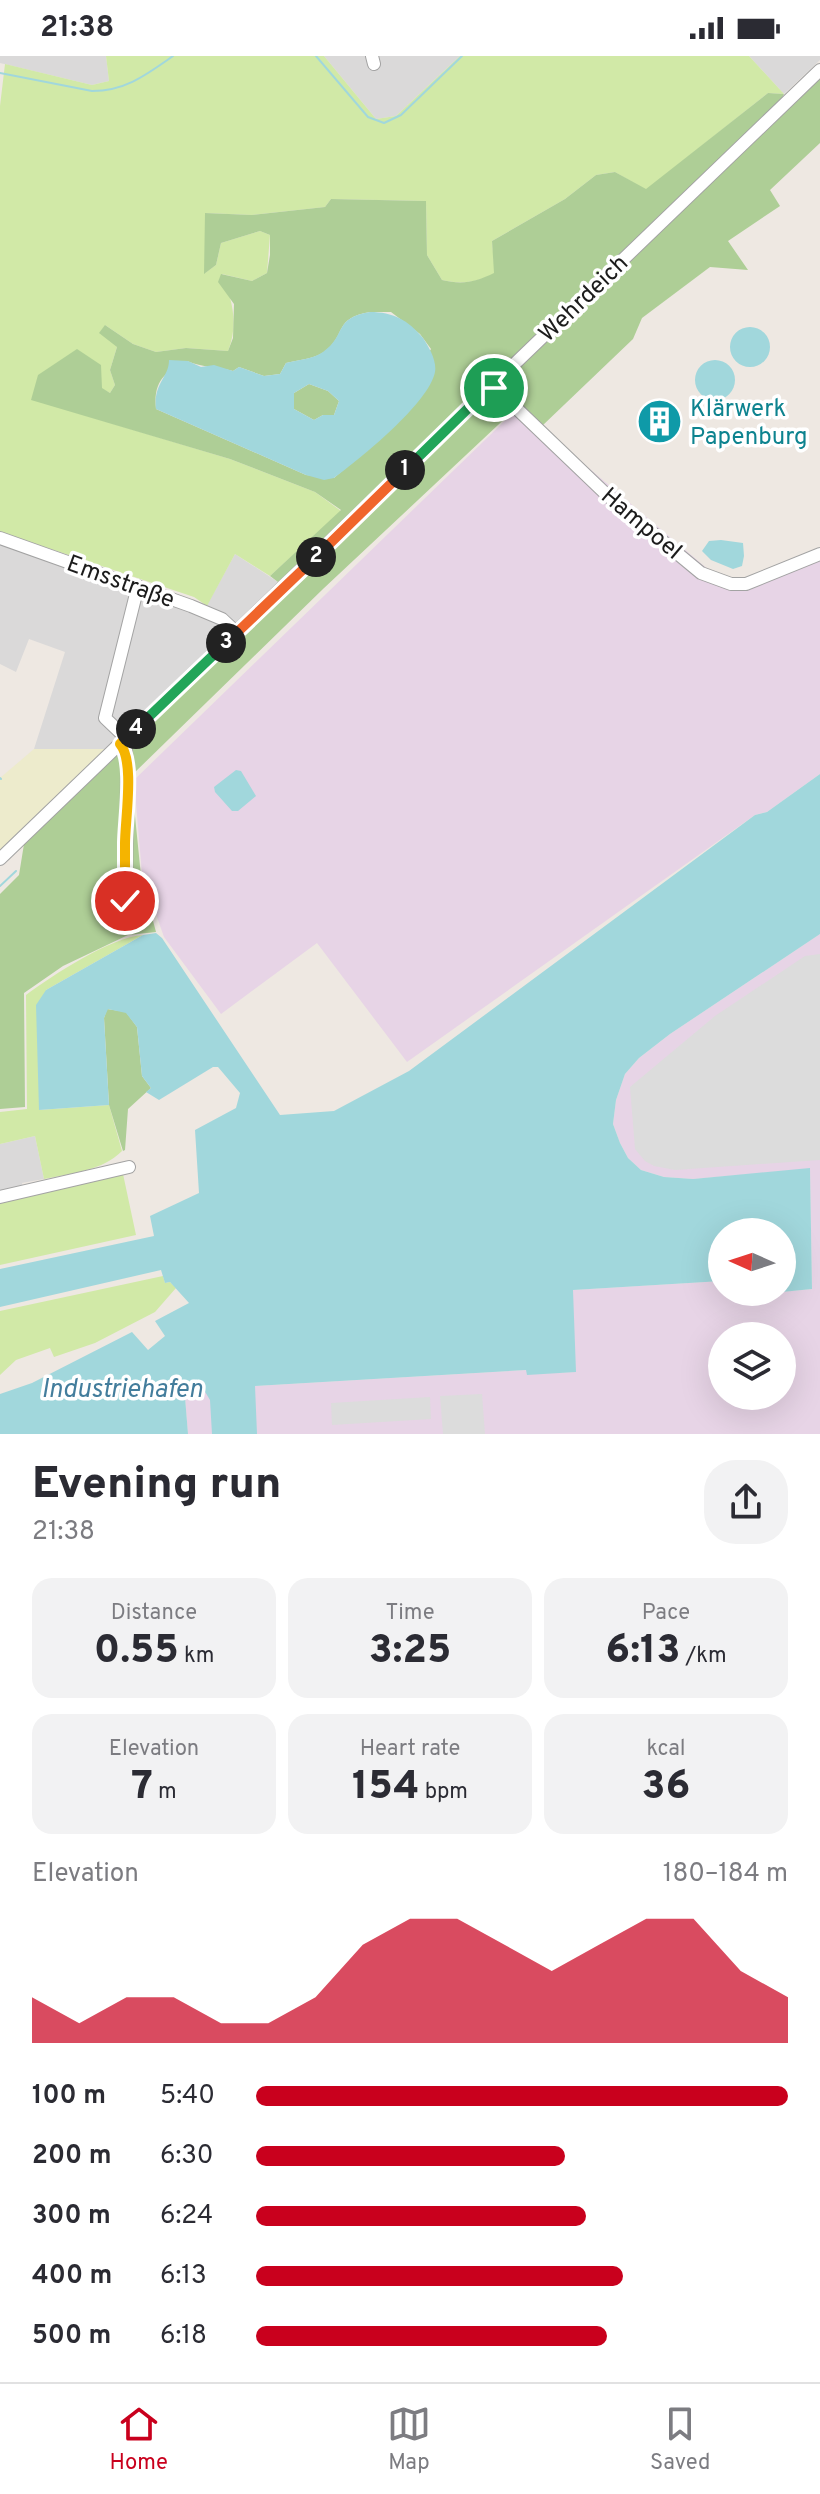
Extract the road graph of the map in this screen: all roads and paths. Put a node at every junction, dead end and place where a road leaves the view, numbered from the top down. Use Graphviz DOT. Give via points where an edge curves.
graph roads {
  1 [pos="820,70"];
  2 [pos="492,385"];
  3 [pos="0,538"];
  4 [pos="820,554"];
  5 [pos="138,586"];
  6 [pos="237,633"];
  7 [pos="123,741"];
  8 [pos="0,859"];
  9 [pos="126,918"];
  10 [pos="129,1167"];
  11 [pos="0,1197"];
  1 -- 2 [label="street, Wehrdeich"];
  2 -- 4 [label="street, Hampoel" via="608,496 709,577 746,584"];
  2 -- 6 [label="street, Wehrdeich"];
  3 -- 5 [label="street, Emsstraße"];
  5 -- 6 [label="street, Emsstraße" via="222,619"];
  5 -- 7 [label="street" via="105,718"];
  6 -- 7 [label="street, Wehrdeich"];
  7 -- 8 [label="street, Wehrdeich"];
  7 -- 9 [label="street"];
  10 -- 11 [label="street"];
}
